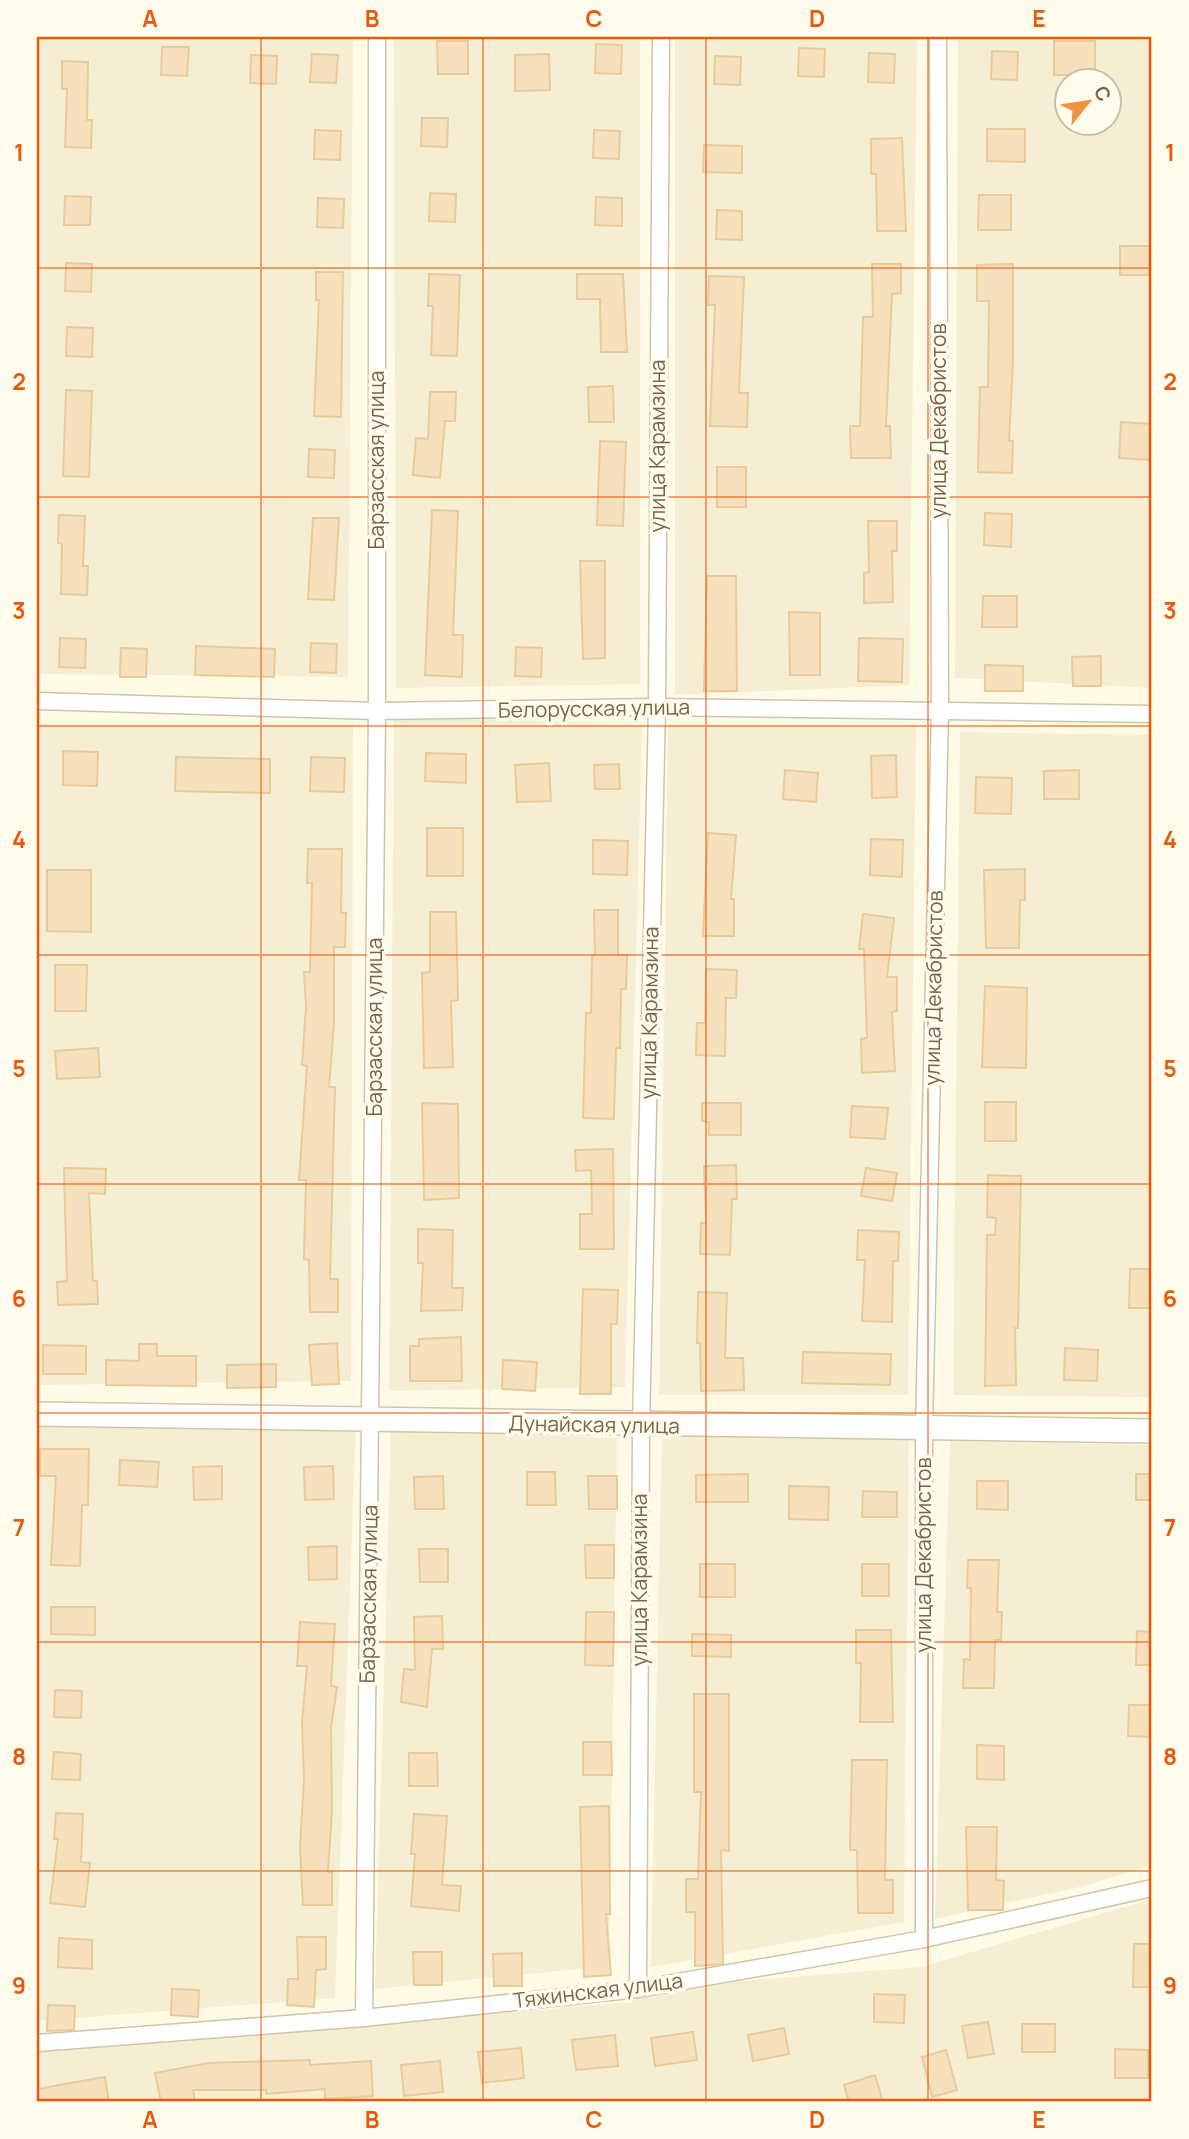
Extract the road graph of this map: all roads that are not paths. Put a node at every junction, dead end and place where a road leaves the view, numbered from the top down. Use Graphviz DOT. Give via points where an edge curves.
graph roads {
  1 [pos="377,37"];
  2 [pos="661,37"];
  3 [pos="938,37"];
  4 [pos="37,701"];
  5 [pos="657,707"];
  6 [pos="940,709"];
  7 [pos="377,711"];
  8 [pos="1152,714"];
  9 [pos="37,1414"];
  10 [pos="372,1422"];
  11 [pos="641,1426"];
  12 [pos="924,1429"];
  13 [pos="1152,1431"];
  14 [pos="1152,1888"];
  15 [pos="924,1939"];
  16 [pos="638,1989"];
  17 [pos="364,2018"];
  18 [pos="37,2043"];
  1 -- 7 [label="street, Барзасская улица"];
  2 -- 5 [label="street, улица Карамзина"];
  3 -- 6 [label="street, улица Декабристов"];
  4 -- 7 [label="street, Белорусская улица"];
  5 -- 6 [label="street, Белорусская улица"];
  5 -- 7 [label="street, Белорусская улица"];
  5 -- 11 [label="street, улица Карамзина"];
  6 -- 8 [label="street, Белорусская улица"];
  6 -- 12 [label="street, улица Декабристов"];
  7 -- 10 [label="street, Барзасская улица"];
  9 -- 10 [label="street, Дунайская улица"];
  10 -- 11 [label="street, Дунайская улица"];
  10 -- 17 [label="street, Барзасская улица"];
  11 -- 12 [label="street, Дунайская улица"];
  11 -- 16 [label="street, улица Карамзина"];
  12 -- 13 [label="street, Дунайская улица"];
  12 -- 15 [label="street, улица Декабристов"];
  14 -- 15 [label="street, Тяжинская улица"];
  15 -- 16 [label="street, Тяжинская улица"];
  16 -- 17 [label="street, Тяжинская улица"];
  17 -- 18 [label="street, Тяжинская улица"];
}
